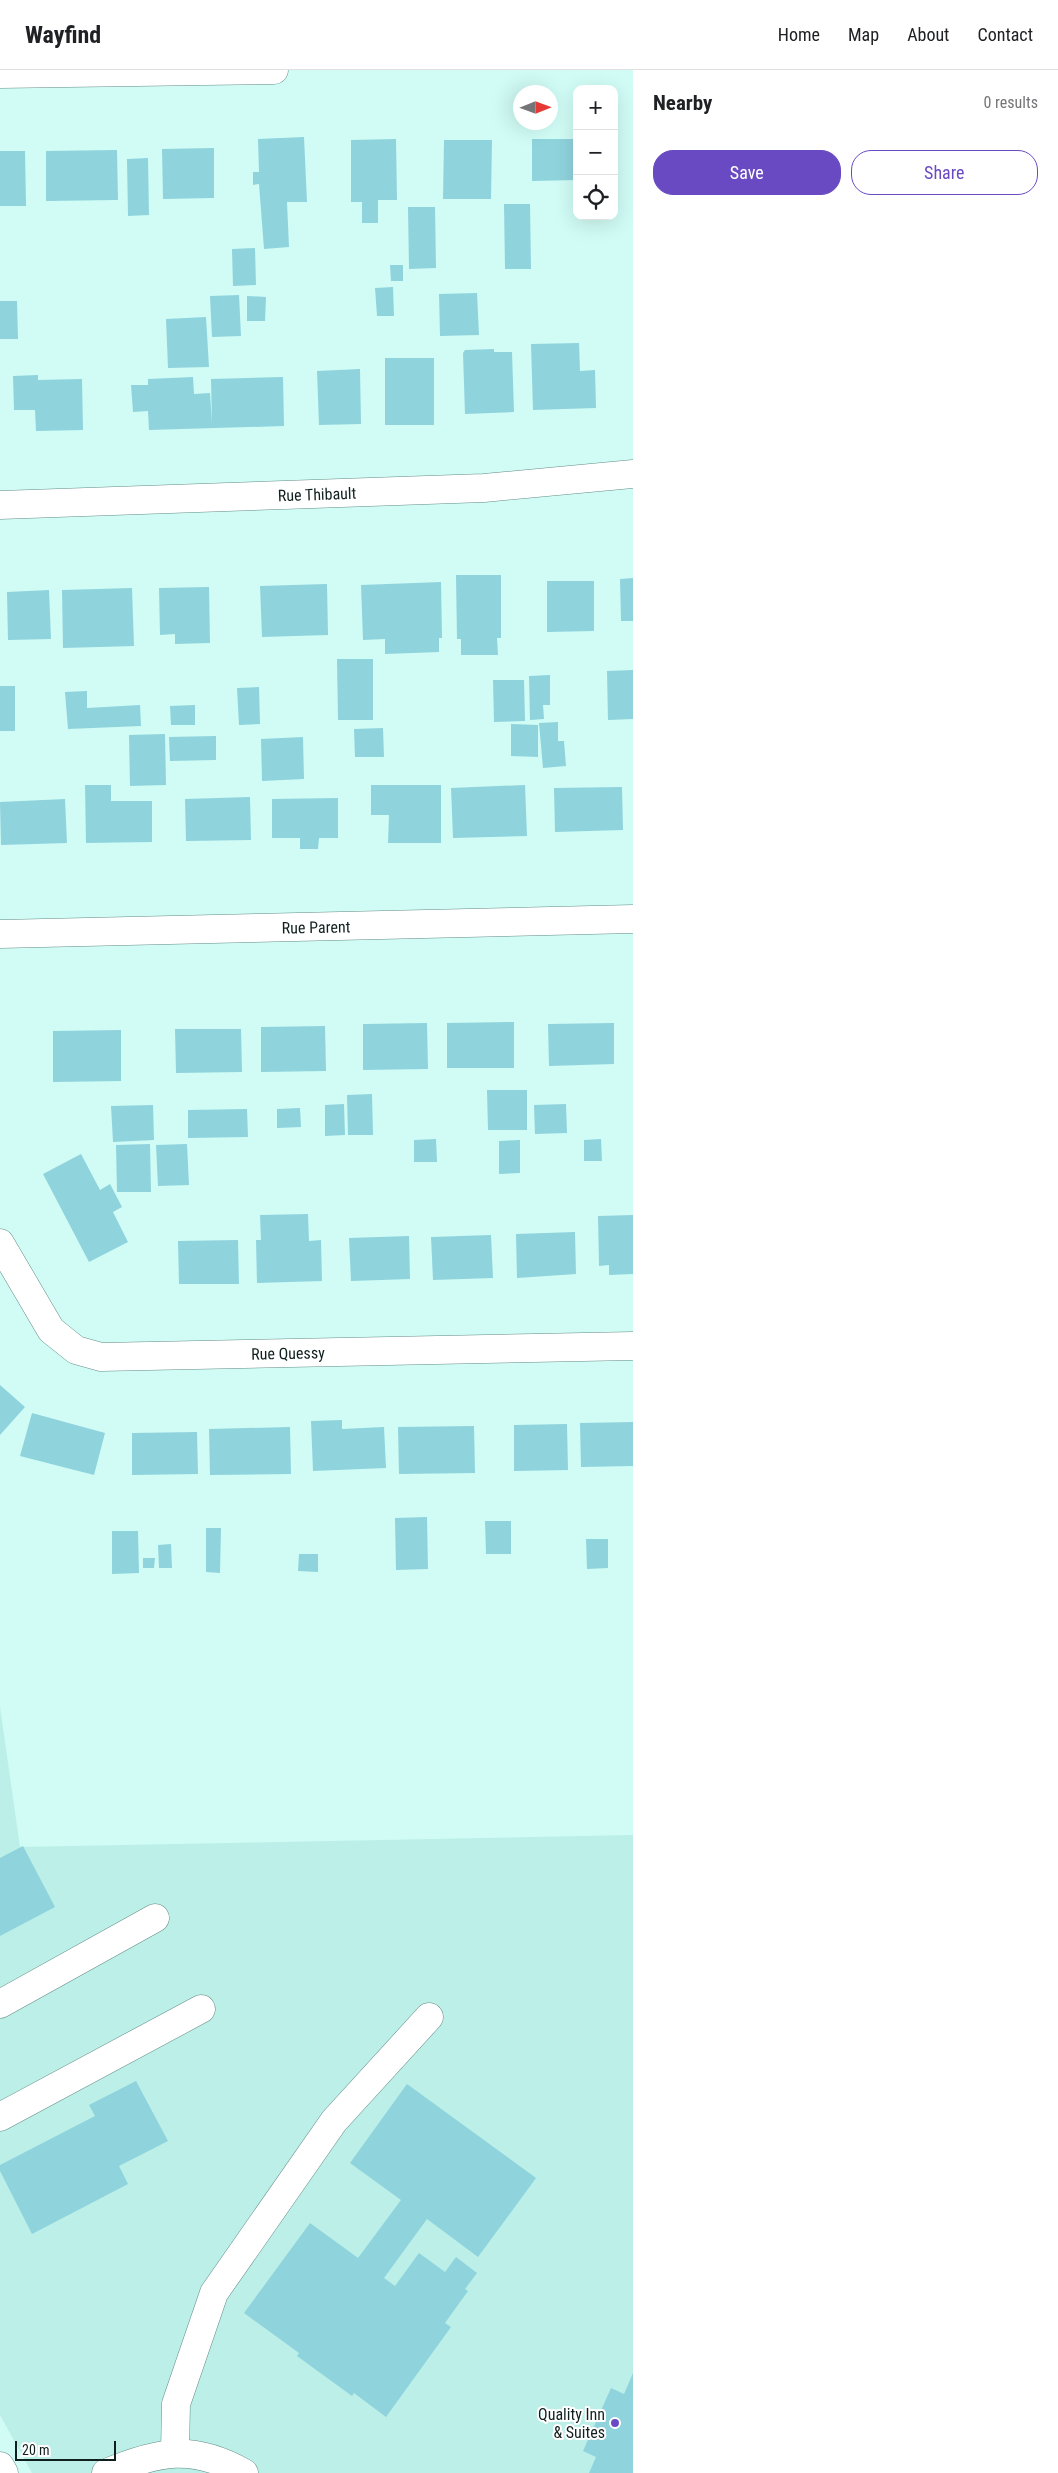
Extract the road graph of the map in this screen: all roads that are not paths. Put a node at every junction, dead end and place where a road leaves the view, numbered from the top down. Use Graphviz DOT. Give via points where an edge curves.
graph roads {
  1 [pos="274,70"];
  2 [pos="0,74"];
  3 [pos="633,474"];
  4 [pos="0,505"];
  5 [pos="633,919"];
  6 [pos="0,934"];
  7 [pos="0,1243"];
  8 [pos="633,1346"];
  9 [pos="155,1918"];
  10 [pos="0,2004"];
  11 [pos="201,2009"];
  12 [pos="429,2017"];
  13 [pos="0,2117"];
  14 [pos="175,2452"];
  15 [pos="0,2466"];
  16 [pos="228,2469"];
  17 [pos="4,2473"];
  18 [pos="106,2473"];
  1 -- 2 [label="street"];
  3 -- 4 [label="street, Rue Thibault" via="484,488"];
  5 -- 6 [label="street, Rue Parent"];
  7 -- 8 [label="street, Rue Quessy" via="51,1330 76,1350 101,1357"];
  9 -- 10 [label="street"];
  11 -- 13 [label="street"];
  12 -- 14 [label="street" via="334,2121 214,2293 176,2404"];
  14 -- 16 [label="street"];
  14 -- 18 [label="street" via="132,2462"];
  15 -- 17 [label="street"];
}
